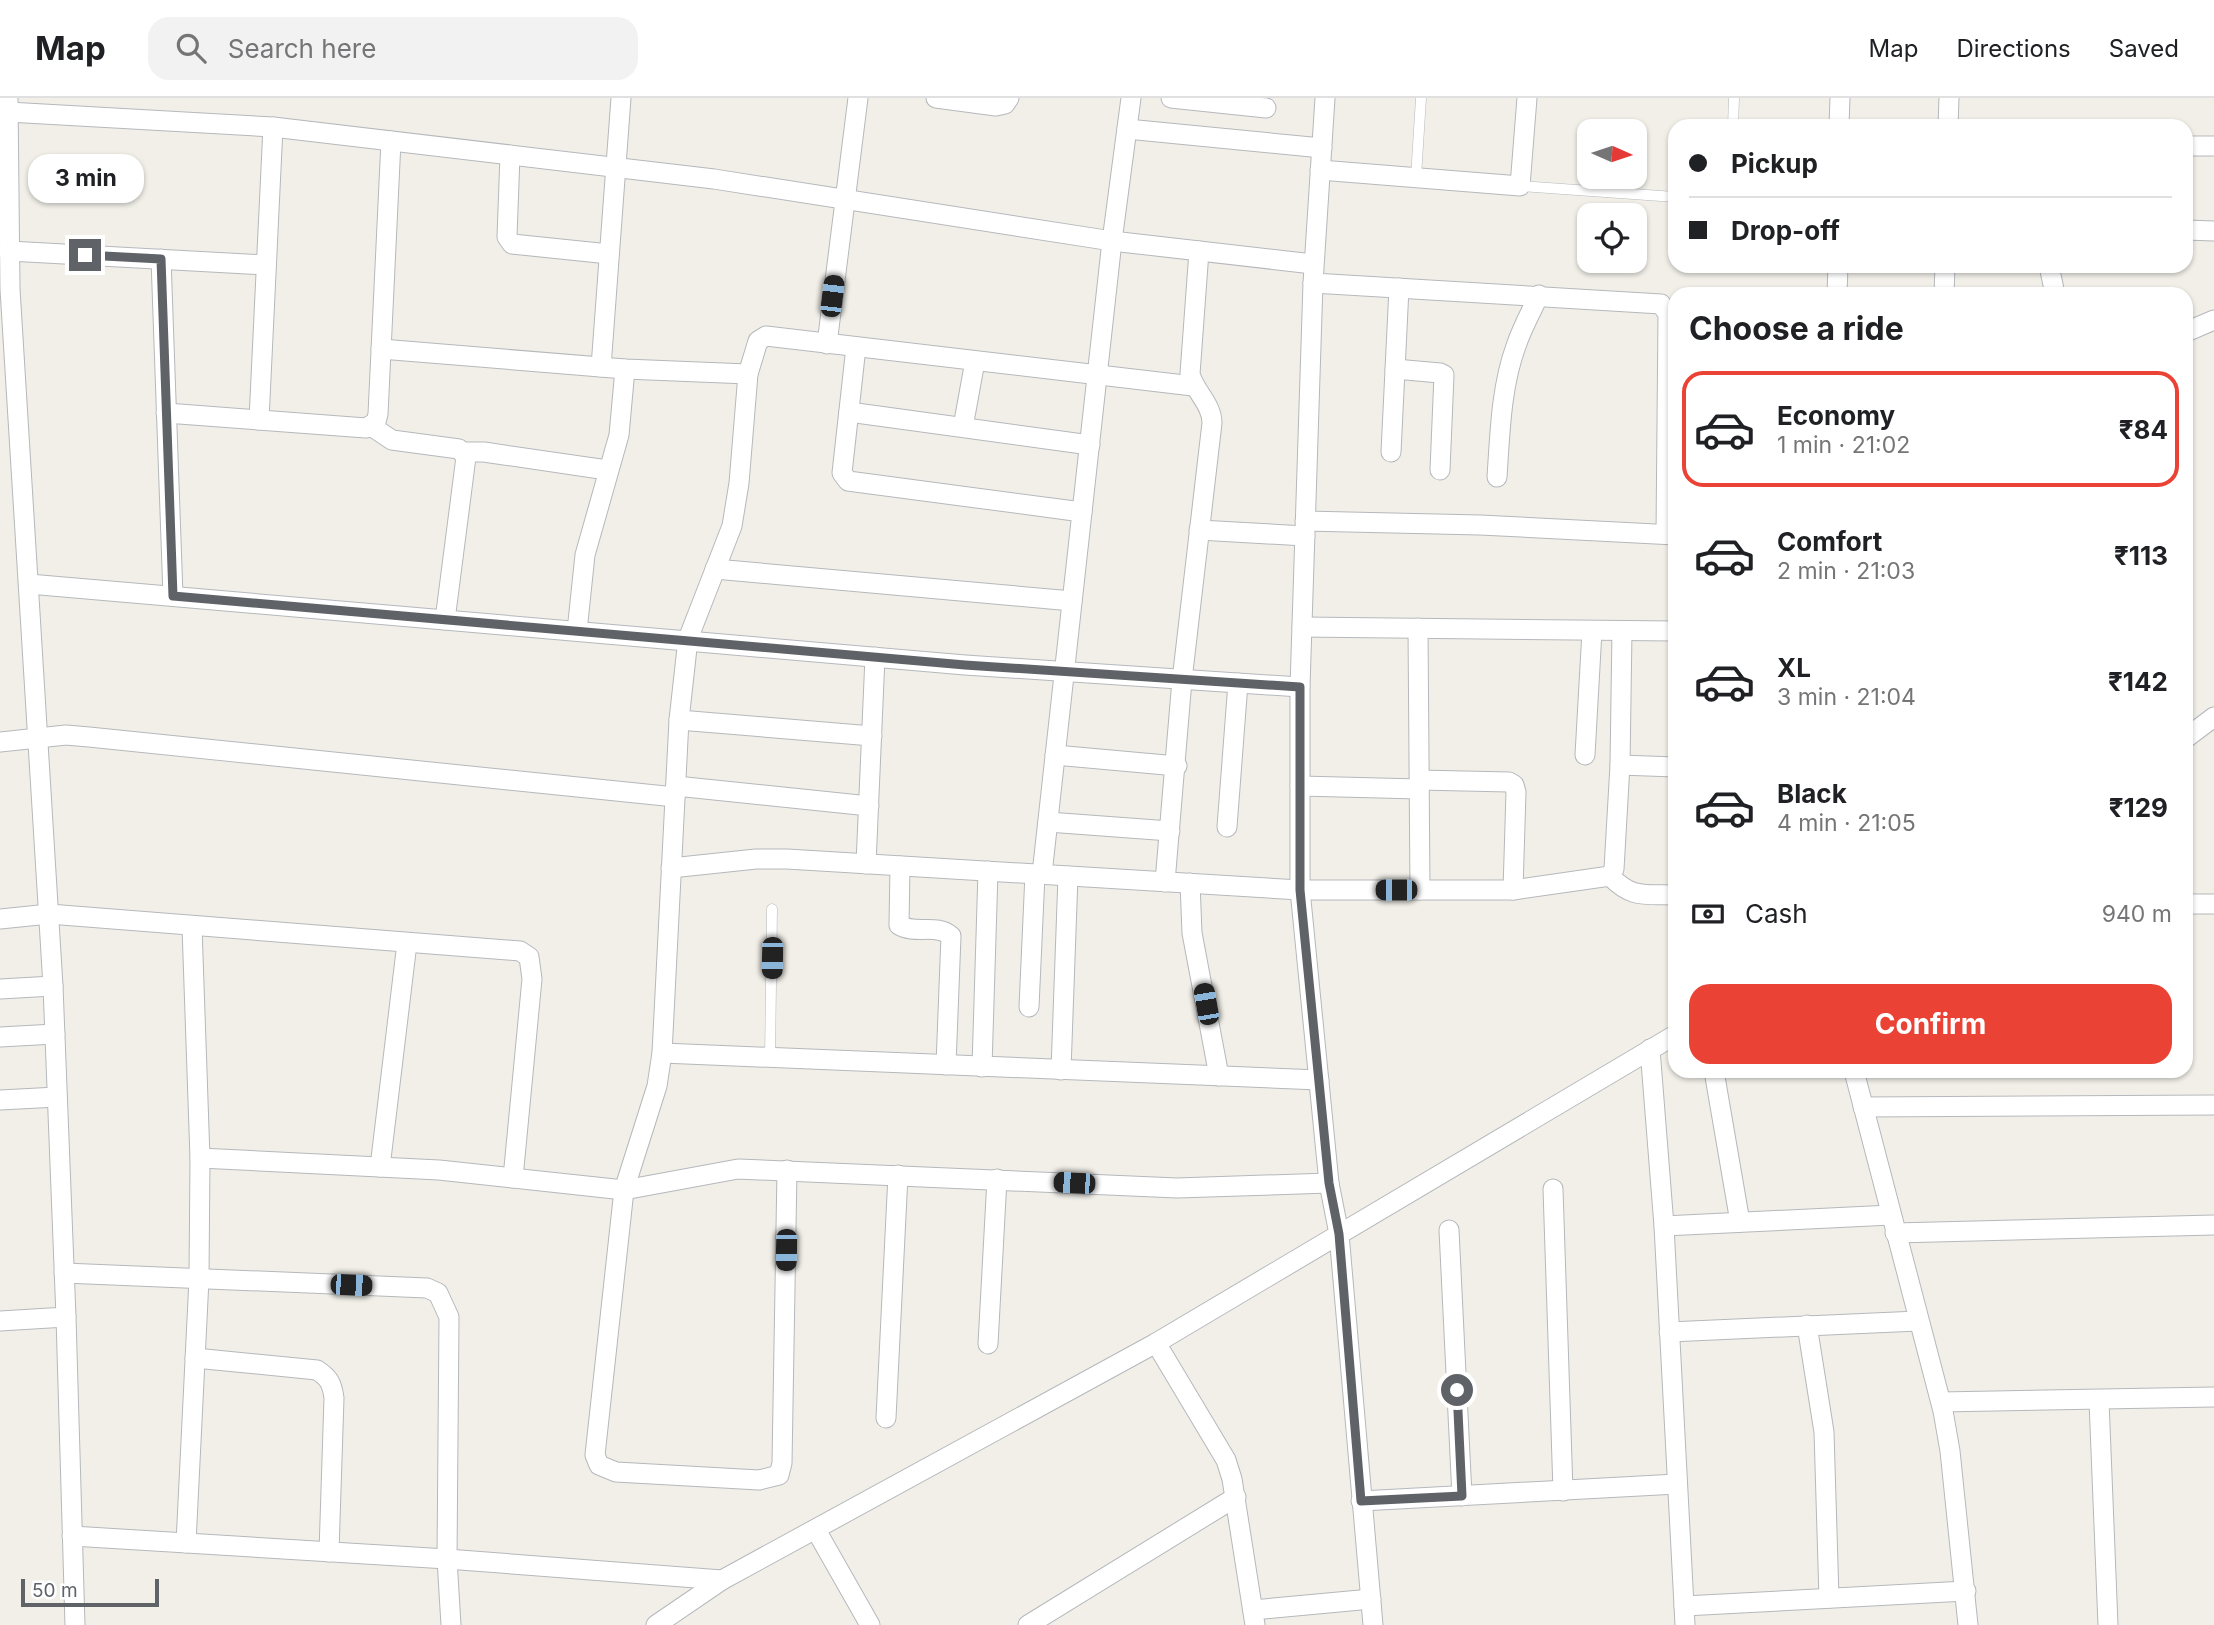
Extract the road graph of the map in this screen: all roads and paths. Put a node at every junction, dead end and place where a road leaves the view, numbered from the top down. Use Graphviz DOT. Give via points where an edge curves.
graph roads {
  1 [pos="621,98"];
  2 [pos="858,98"];
  3 [pos="936,98"];
  4 [pos="1009,98"];
  5 [pos="1131,98"];
  6 [pos="1171,98"];
  7 [pos="1325,98"];
  8 [pos="1421,98"];
  9 [pos="1527,98"];
  10 [pos="1734,98"];
  11 [pos="1840,98"];
  12 [pos="1949,98"];
  13 [pos="8,105"];
  14 [pos="1266,108"];
  15 [pos="1734,119"];
  16 [pos="1839,119"];
  17 [pos="1948,119"];
  18 [pos="273,127"];
  19 [pos="1127,130"];
  20 [pos="391,141"];
  21 [pos="2193,146"];
  22 [pos="2214,146"];
  23 [pos="1322,148"];
  24 [pos="510,155"];
  25 [pos="615,167"];
  26 [pos="1320,170"];
  27 [pos="1416,177"];
  28 [pos="1520,186"];
  29 [pos="1668,197"];
  30 [pos="845,199"];
  31 [pos="2193,230"];
  32 [pos="2214,231"];
  33 [pos="1112,240"];
  34 [pos="9,251"];
  35 [pos="1199,251"];
  36 [pos="609,254"];
  37 [pos="161,259"];
  38 [pos="267,265"];
  39 [pos="1313,274"];
  40 [pos="1399,288"];
  41 [pos="1539,296"];
  42 [pos="1668,314"];
  43 [pos="2214,320"];
  44 [pos="2193,329"];
  45 [pos="827,344"];
  46 [pos="856,347"];
  47 [pos="381,349"];
  48 [pos="975,361"];
  49 [pos="601,367"];
  50 [pos="625,369"];
  51 [pos="1395,369"];
  52 [pos="748,374"];
  53 [pos="1097,375"];
  54 [pos="1193,386"];
  55 [pos="849,412"];
  56 [pos="166,413"];
  57 [pos="259,420"];
  58 [pos="372,426"];
  59 [pos="963,427"];
  60 [pos="1090,445"];
  61 [pos="464,452"];
  62 [pos="1391,452"];
  63 [pos="607,470"];
  64 [pos="1440,470"];
  65 [pos="1497,477"];
  66 [pos="1082,512"];
  67 [pos="1305,529"];
  68 [pos="1199,530"];
  69 [pos="1668,535"];
  70 [pos="715,569"];
  71 [pos="29,584"];
  72 [pos="173,596"];
  73 [pos="1072,601"];
  74 [pos="445,620"];
  75 [pos="1302,627"];
  76 [pos="1418,628"];
  77 [pos="577,631"];
  78 [pos="1591,631"];
  79 [pos="1622,631"];
  80 [pos="1668,631"];
  81 [pos="688,639"];
  82 [pos="875,657"];
  83 [pos="1065,671"];
  84 [pos="1182,680"];
  85 [pos="1238,683"];
  86 [pos="1300,687"];
  87 [pos="2214,717"];
  88 [pos="679,720"];
  89 [pos="2193,733"];
  90 [pos="872,736"];
  91 [pos="38,739"];
  92 [pos="0,742"];
  93 [pos="1055,755"];
  94 [pos="1585,755"];
  95 [pos="1620,765"];
  96 [pos="1177,766"];
  97 [pos="1668,767"];
  98 [pos="1419,784"];
  99 [pos="1300,786"];
  100 [pos="676,792"];
  101 [pos="869,806"];
  102 [pos="1048,822"];
  103 [pos="1227,827"];
  104 [pos="1170,831"];
  105 [pos="866,864"];
  106 [pos="900,866"];
  107 [pos="671,868"];
  108 [pos="988,871"];
  109 [pos="1038,874"];
  110 [pos="1068,876"];
  111 [pos="1610,876"];
  112 [pos="1165,882"];
  113 [pos="1189,883"];
  114 [pos="1300,890"];
  115 [pos="1420,890"];
  116 [pos="1513,890"];
  117 [pos="1668,895"];
  118 [pos="2193,904"];
  119 [pos="2214,904"];
  120 [pos="772,909"];
  121 [pos="49,915"];
  122 [pos="0,919"];
  123 [pos="192,927"];
  124 [pos="407,943"];
  125 [pos="53,986"];
  126 [pos="0,989"];
  127 [pos="1029,1007"];
  128 [pos="55,1034"];
  129 [pos="0,1037"];
  130 [pos="1668,1039"];
  131 [pos="1650,1049"];
  132 [pos="662,1054"];
  133 [pos="770,1058"];
  134 [pos="946,1065"];
  135 [pos="982,1066"];
  136 [pos="1061,1070"];
  137 [pos="1219,1076"];
  138 [pos="1715,1078"];
  139 [pos="1856,1078"];
  140 [pos="1319,1080"];
  141 [pos="57,1097"];
  142 [pos="0,1100"];
  143 [pos="2214,1105"];
  144 [pos="1863,1107"];
  145 [pos="200,1158"];
  146 [pos="380,1167"];
  147 [pos="788,1170"];
  148 [pos="898,1175"];
  149 [pos="513,1178"];
  150 [pos="997,1179"];
  151 [pos="1329,1183"];
  152 [pos="1553,1189"];
  153 [pos="624,1190"];
  154 [pos="1740,1222"];
  155 [pos="1893,1224"];
  156 [pos="2214,1225"];
  157 [pos="1664,1226"];
  158 [pos="1449,1230"];
  159 [pos="1339,1234"];
  160 [pos="64,1272"];
  161 [pos="199,1279"];
  162 [pos="66,1317"];
  163 [pos="0,1321"];
  164 [pos="1918,1321"];
  165 [pos="1807,1325"];
  166 [pos="1670,1332"];
  167 [pos="1156,1343"];
  168 [pos="988,1344"];
  169 [pos="195,1358"];
  170 [pos="2214,1397"];
  171 [pos="2099,1401"];
  172 [pos="1941,1402"];
  173 [pos="886,1418"];
  174 [pos="1677,1484"];
  175 [pos="1563,1490"];
  176 [pos="1462,1496"];
  177 [pos="1236,1497"];
  178 [pos="1361,1501"];
  179 [pos="817,1530"];
  180 [pos="72,1536"];
  181 [pos="186,1543"];
  182 [pos="329,1552"];
  183 [pos="447,1559"];
  184 [pos="723,1580"];
  185 [pos="1966,1591"];
  186 [pos="1829,1598"];
  187 [pos="1371,1600"];
  188 [pos="1685,1616"];
  189 [pos="1254,1617"];
  190 [pos="75,1625"];
  191 [pos="451,1625"];
  192 [pos="656,1625"];
  193 [pos="870,1625"];
  194 [pos="1028,1625"];
  195 [pos="1373,1625"];
  196 [pos="1968,1625"];
  197 [pos="2108,1625"];
  1 -- 25 [label="street"];
  2 -- 30 [label="street"];
  3 -- 4 [label="street" via="996,106"];
  5 -- 19 [label="street"];
  6 -- 14 [label="street"];
  7 -- 23 [label="street"];
  8 -- 27 [label="lane"];
  9 -- 28 [label="street"];
  10 -- 15 [label="lane"];
  11 -- 16 [label="street"];
  12 -- 17 [label="street"];
  13 -- 18 [label="street"];
  13 -- 34 [label="street"];
  18 -- 20 [label="street"];
  18 -- 38 [label="street"];
  19 -- 23 [label="street"];
  19 -- 33 [label="street"];
  20 -- 24 [label="street"];
  20 -- 47 [label="street"];
  21 -- 22 [label="street"];
  23 -- 26 [label="street"];
  24 -- 25 [label="street"];
  24 -- 36 [label="street" via="509,241"];
  25 -- 30 [label="street"];
  25 -- 36 [label="street"];
  26 -- 27 [label="street"];
  26 -- 39 [label="street"];
  27 -- 28 [label="street"];
  28 -- 29 [label="lane"];
  30 -- 33 [label="street"];
  30 -- 45 [label="street"];
  31 -- 32 [label="street"];
  33 -- 35 [label="street"];
  33 -- 53 [label="street"];
  34 -- 37 [label="street"];
  34 -- 71 [label="street"];
  35 -- 39 [label="street"];
  35 -- 54 [label="street" via="1190,374"];
  36 -- 49 [label="street"];
  37 -- 38 [label="street"];
  37 -- 56 [label="street"];
  38 -- 57 [label="street"];
  39 -- 40 [label="street"];
  39 -- 67 [label="street"];
  40 -- 41 [label="street"];
  40 -- 51 [label="street"];
  41 -- 42 [label="street" via="1661,304"];
  41 -- 65 [label="street" via="1511,360"];
  43 -- 44 [label="street"];
  45 -- 46 [label="street"];
  45 -- 52 [label="street" via="766,336 758,341"];
  46 -- 48 [label="street"];
  46 -- 55 [label="street"];
  47 -- 49 [label="street"];
  47 -- 58 [label="street" via="378,414"];
  48 -- 53 [label="street"];
  48 -- 59 [label="street"];
  49 -- 50 [label="street"];
  50 -- 52 [label="street"];
  50 -- 63 [label="street" via="619,435"];
  51 -- 62 [label="street"];
  51 -- 64 [label="street" via="1444,375"];
  52 -- 70 [label="street" via="737,503"];
  53 -- 54 [label="street"];
  53 -- 60 [label="street"];
  54 -- 68 [label="street" via="1212,415"];
  55 -- 59 [label="street"];
  55 -- 66 [label="street" via="842,473 848,481"];
  56 -- 57 [label="street"];
  56 -- 72 [label="street"];
  57 -- 58 [label="street"];
  58 -- 61 [label="street" via="392,440"];
  59 -- 60 [label="street"];
  60 -- 66 [label="street"];
  61 -- 63 [label="street"];
  61 -- 74 [label="street"];
  63 -- 77 [label="street" via="585,555"];
  66 -- 73 [label="street"];
  67 -- 68 [label="street"];
  67 -- 69 [label="street" via="1480,525"];
  67 -- 75 [label="street"];
  68 -- 84 [label="street"];
  70 -- 73 [label="street"];
  70 -- 81 [label="street"];
  71 -- 72 [label="street"];
  71 -- 91 [label="street"];
  72 -- 74 [label="street"];
  73 -- 83 [label="street"];
  74 -- 77 [label="street"];
  75 -- 76 [label="street"];
  75 -- 86 [label="street"];
  76 -- 78 [label="street"];
  76 -- 98 [label="street"];
  77 -- 81 [label="street"];
  78 -- 79 [label="street"];
  78 -- 94 [label="street"];
  79 -- 80 [label="street"];
  79 -- 95 [label="street"];
  81 -- 82 [label="street"];
  81 -- 88 [label="street"];
  82 -- 83 [label="street"];
  82 -- 90 [label="street"];
  83 -- 84 [label="street"];
  83 -- 93 [label="street"];
  84 -- 85 [label="street"];
  84 -- 96 [label="street"];
  85 -- 86 [label="street"];
  85 -- 103 [label="street"];
  86 -- 99 [label="street"];
  87 -- 89 [label="street"];
  88 -- 90 [label="street"];
  88 -- 100 [label="street"];
  90 -- 101 [label="street"];
  91 -- 92 [label="street"];
  91 -- 100 [label="street" via="89,737"];
  91 -- 121 [label="street"];
  93 -- 96 [label="street"];
  93 -- 102 [label="street"];
  95 -- 97 [label="street"];
  95 -- 111 [label="street"];
  96 -- 104 [label="street"];
  98 -- 99 [label="street"];
  98 -- 115 [label="street"];
  98 -- 116 [label="street" via="1514,785"];
  99 -- 114 [label="street"];
  100 -- 101 [label="street"];
  100 -- 107 [label="street"];
  101 -- 105 [label="street"];
  102 -- 104 [label="street"];
  102 -- 109 [label="street"];
  104 -- 112 [label="street"];
  105 -- 106 [label="street"];
  105 -- 107 [label="street" via="756,859"];
  106 -- 108 [label="street"];
  106 -- 134 [label="street" via="899,925 942,930 951,936"];
  107 -- 132 [label="street"];
  108 -- 109 [label="street"];
  108 -- 135 [label="street"];
  109 -- 110 [label="street"];
  109 -- 127 [label="street"];
  110 -- 112 [label="street"];
  110 -- 136 [label="street"];
  111 -- 116 [label="street"];
  111 -- 117 [label="street" via="1627,891"];
  112 -- 113 [label="street"];
  113 -- 114 [label="street"];
  113 -- 137 [label="street" via="1192,933"];
  114 -- 115 [label="street"];
  114 -- 140 [label="street"];
  115 -- 116 [label="street"];
  118 -- 119 [label="street"];
  120 -- 133 [label="lane"];
  121 -- 122 [label="street"];
  121 -- 123 [label="street"];
  121 -- 125 [label="street"];
  123 -- 124 [label="street"];
  123 -- 145 [label="street"];
  124 -- 146 [label="street"];
  124 -- 149 [label="street" via="520,951 529,957 532,979"];
  125 -- 126 [label="street"];
  125 -- 128 [label="street"];
  128 -- 129 [label="street"];
  128 -- 141 [label="street"];
  130 -- 131 [label="street"];
  131 -- 157 [label="street"];
  131 -- 159 [label="street"];
  132 -- 133 [label="street"];
  132 -- 153 [label="street" via="657,1086"];
  133 -- 134 [label="street"];
  134 -- 135 [label="street"];
  135 -- 136 [label="street"];
  136 -- 137 [label="street"];
  137 -- 140 [label="street"];
  138 -- 154 [label="street"];
  139 -- 144 [label="street"];
  140 -- 151 [label="street"];
  141 -- 142 [label="street"];
  141 -- 160 [label="street"];
  143 -- 144 [label="street"];
  144 -- 155 [label="street"];
  145 -- 146 [label="street"];
  145 -- 161 [label="street"];
  146 -- 149 [label="street"];
  147 -- 148 [label="street"];
  147 -- 153 [label="street" via="738,1169"];
  147 -- 153 [label="street" via="782,1464 779,1475 759,1480 616,1472 599,1465 595,1455"];
  148 -- 150 [label="street"];
  148 -- 173 [label="street"];
  149 -- 153 [label="street"];
  150 -- 151 [label="street" via="1177,1188"];
  150 -- 168 [label="street"];
  151 -- 159 [label="street"];
  152 -- 175 [label="street"];
  154 -- 155 [label="street"];
  154 -- 157 [label="street"];
  155 -- 156 [label="street"];
  155 -- 164 [label="street"];
  157 -- 166 [label="street"];
  158 -- 176 [label="street"];
  159 -- 167 [label="street"];
  159 -- 178 [label="street"];
  160 -- 161 [label="street"];
  160 -- 162 [label="street"];
  161 -- 169 [label="street"];
  161 -- 183 [label="street" via="428,1288 438,1293 449,1318"];
  162 -- 163 [label="street"];
  162 -- 180 [label="street"];
  164 -- 165 [label="street"];
  164 -- 172 [label="street"];
  165 -- 166 [label="street"];
  165 -- 186 [label="street" via="1824,1432"];
  166 -- 174 [label="street"];
  167 -- 177 [label="street" via="1226,1460"];
  167 -- 179 [label="street"];
  169 -- 181 [label="street"];
  169 -- 182 [label="street" via="317,1370 327,1376 334,1398"];
  170 -- 171 [label="street"];
  171 -- 172 [label="street"];
  171 -- 197 [label="street"];
  172 -- 185 [label="street"];
  174 -- 175 [label="street"];
  174 -- 188 [label="street"];
  175 -- 176 [label="street"];
  176 -- 178 [label="street"];
  177 -- 189 [label="street"];
  177 -- 194 [label="street"];
  178 -- 187 [label="street"];
  179 -- 184 [label="street"];
  179 -- 193 [label="street"];
  180 -- 181 [label="street"];
  180 -- 190 [label="street"];
  181 -- 182 [label="street"];
  182 -- 183 [label="street"];
  183 -- 184 [label="street"];
  183 -- 191 [label="street"];
  184 -- 192 [label="street"];
  185 -- 186 [label="street"];
  185 -- 196 [label="street"];
  186 -- 188 [label="street"];
  187 -- 189 [label="street"];
  187 -- 195 [label="street"];
}
